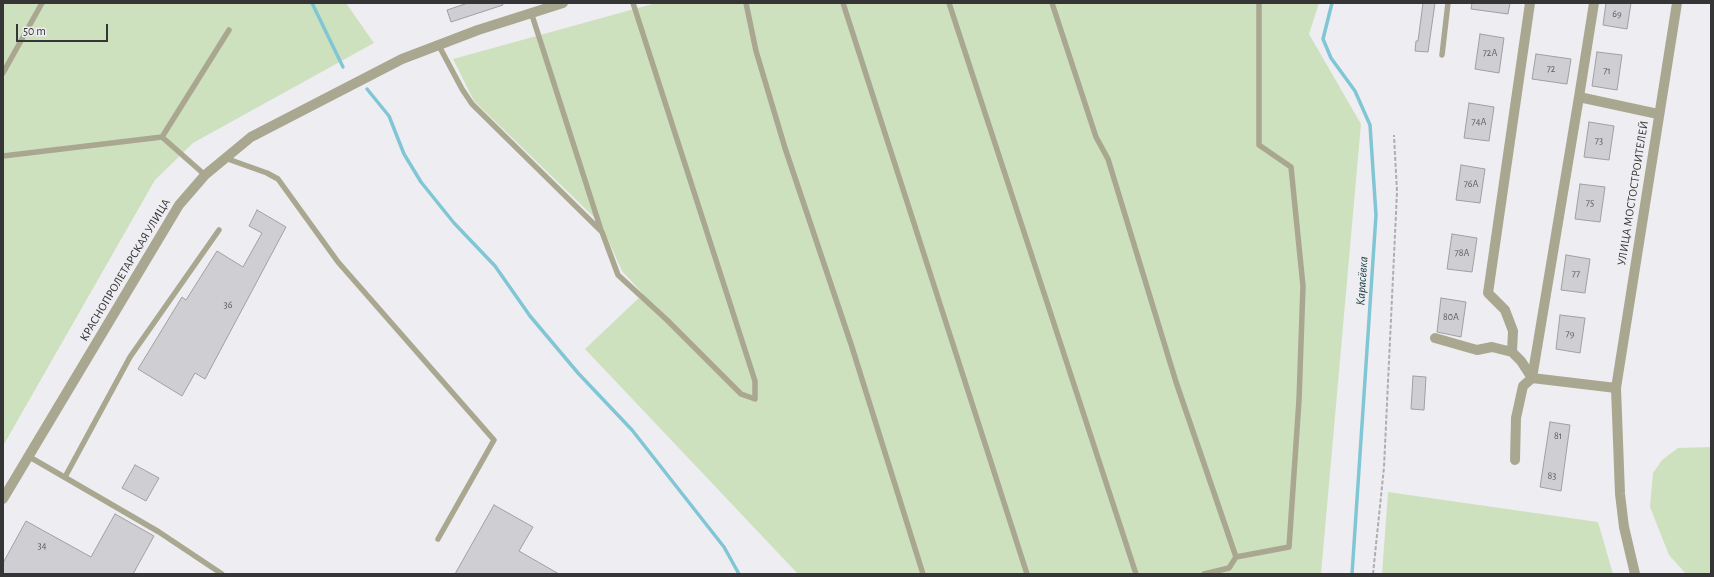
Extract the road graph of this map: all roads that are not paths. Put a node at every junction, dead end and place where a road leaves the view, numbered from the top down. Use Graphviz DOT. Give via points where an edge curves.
graph roads {
  1 [pos="42,3"];
  2 [pos="563,3"];
  3 [pos="633,3"];
  4 [pos="746,3"];
  5 [pos="844,3"];
  6 [pos="949,3"];
  7 [pos="1052,3"];
  8 [pos="1259,3"];
  9 [pos="1448,3"];
  10 [pos="1530,3"];
  11 [pos="1594,3"];
  12 [pos="1677,3"];
  13 [pos="531,12"];
  14 [pos="229,30"];
  15 [pos="438,44"];
  16 [pos="1442,56"];
  17 [pos="3,73"];
  18 [pos="1580,97"];
  19 [pos="1658,114"];
  20 [pos="162,137"];
  21 [pos="3,156"];
  22 [pos="224,158"];
  23 [pos="205,175"];
  24 [pos="219,230"];
  25 [pos="602,232"];
  26 [pos="1435,338"];
  27 [pos="1512,352"];
  28 [pos="1532,378"];
  29 [pos="1616,388"];
  30 [pos="28,456"];
  31 [pos="1515,460"];
  32 [pos="65,477"];
  33 [pos="3,499"];
  34 [pos="438,539"];
  35 [pos="1236,557"];
  36 [pos="222,574"];
  37 [pos="923,574"];
  38 [pos="1027,574"];
  39 [pos="1136,574"];
  40 [pos="1204,574"];
  41 [pos="1635,574"];
  1 -- 17 [label="lane"];
  2 -- 13 [label="street, КРАСНОПРОЛЕТАРСКАЯ УЛИЦА"];
  3 -- 25 [label="lane" via="756,381 755,399 741,394 618,275"];
  4 -- 37 [label="lane" via="756,51 785,148 853,351"];
  5 -- 38 [label="lane"];
  6 -- 39 [label="lane"];
  7 -- 35 [label="lane" via="1096,137 1108,159 1176,382"];
  8 -- 35 [label="lane" via="1259,145 1291,167 1303,286 1299,400 1289,547"];
  9 -- 16 [label="lane"];
  10 -- 27 [label="street" via="1488,293 1505,310 1513,331"];
  11 -- 18 [label="street"];
  12 -- 19 [label="street, УЛИЦА МОСТОСТРОИТЕЛЕЙ"];
  13 -- 15 [label="street, КРАСНОПРОЛЕТАРСКАЯ УЛИЦА"];
  13 -- 25 [label="lane"];
  14 -- 20 [label="lane"];
  15 -- 22 [label="street, КРАСНОПРОЛЕТАРСКАЯ УЛИЦА" via="402,58 251,137"];
  15 -- 25 [label="lane" via="472,104"];
  18 -- 19 [label="street"];
  18 -- 28 [label="street"];
  19 -- 29 [label="street, УЛИЦА МОСТОСТРОИТЕЛЕЙ"];
  20 -- 21 [label="lane"];
  20 -- 23 [label="lane"];
  22 -- 23 [label="street, КРАСНОПРОЛЕТАРСКАЯ УЛИЦА"];
  22 -- 34 [label="lane" via="278,179 338,262 494,440"];
  23 -- 30 [label="street, КРАСНОПРОЛЕТАРСКАЯ УЛИЦА" via="178,205"];
  24 -- 32 [label="lane" via="130,357"];
  26 -- 27 [label="street" via="1477,350 1492,347"];
  27 -- 28 [label="street"];
  28 -- 29 [label="street"];
  28 -- 31 [label="street" via="1523,386 1516,418"];
  29 -- 41 [label="street, УЛИЦА МОСТОСТРОИТЕЛЕЙ" via="1620,494 1624,527"];
  30 -- 32 [label="lane"];
  30 -- 33 [label="street, КРАСНОПРОЛЕТАРСКАЯ УЛИЦА"];
  32 -- 36 [label="lane" via="159,532"];
  35 -- 40 [label="lane" via="1229,568"];
}
